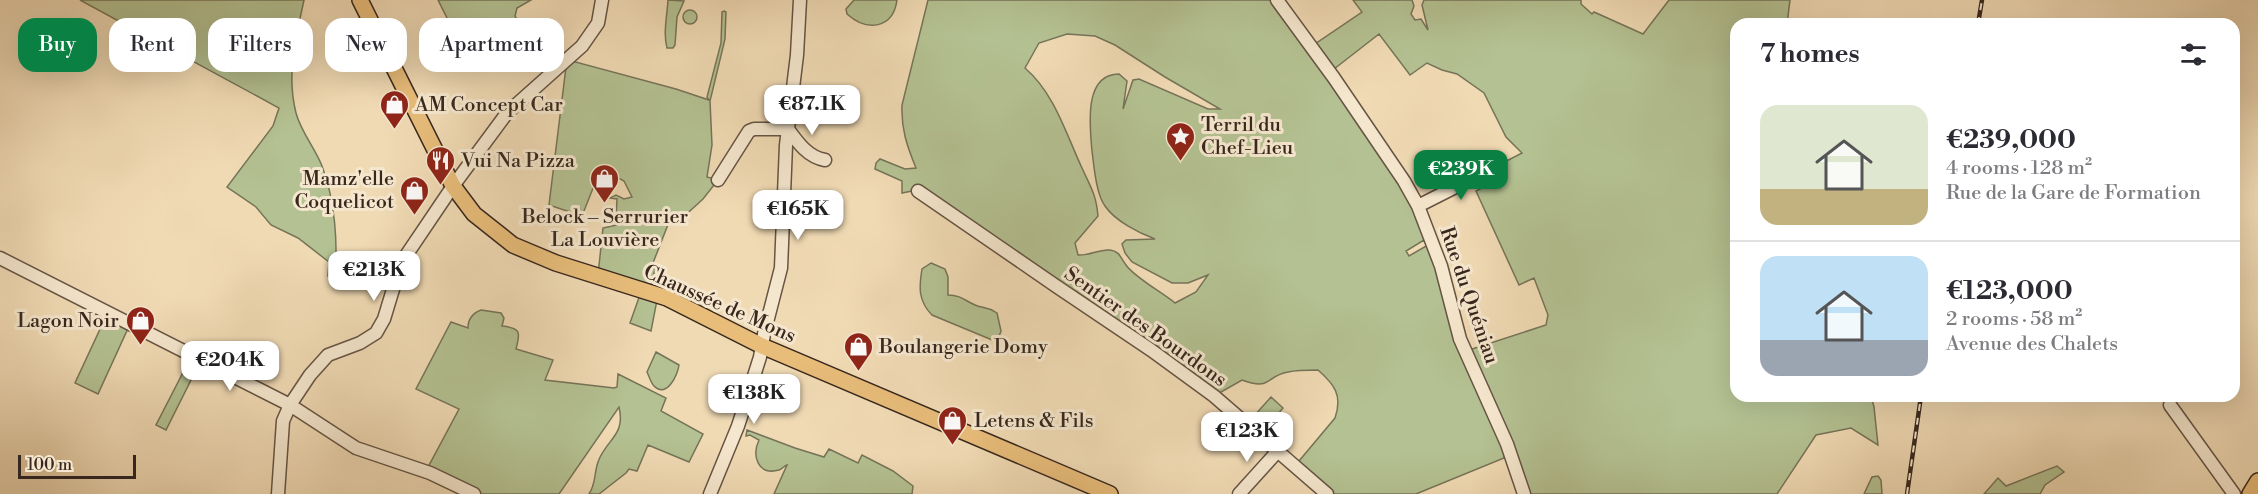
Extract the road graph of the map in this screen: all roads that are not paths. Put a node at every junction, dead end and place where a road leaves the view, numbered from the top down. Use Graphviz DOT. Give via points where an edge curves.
graph roads {
  1 [pos="360,0"];
  2 [pos="602,0"];
  3 [pos="800,0"];
  4 [pos="1277,0"];
  5 [pos="788,129"];
  6 [pos="825,160"];
  7 [pos="1491,169"];
  8 [pos="718,180"];
  9 [pos="453,186"];
  10 [pos="918,191"];
  11 [pos="1418,206"];
  12 [pos="0,258"];
  13 [pos="762,346"];
  14 [pos="290,405"];
  15 [pos="2170,405"];
  16 [pos="1277,452"];
  17 [pos="2258,481"];
  18 [pos="278,494"];
  19 [pos="474,494"];
  20 [pos="710,494"];
  21 [pos="1110,494"];
  22 [pos="1239,494"];
  23 [pos="1327,494"];
  24 [pos="1524,494"];
  25 [pos="2234,494"];
  26 [pos="2250,494"];
  1 -- 9 [label="main road, Chaussée de Mons"];
  2 -- 9 [label="street" via="598,23 582,46 507,113"];
  3 -- 5 [label="street"];
  4 -- 11 [label="street, Rue du Quéniau"];
  5 -- 6 [label="street" via="801,147"];
  5 -- 8 [label="street" via="749,131"];
  5 -- 13 [label="street" via="782,263"];
  7 -- 11 [label="street"];
  9 -- 13 [label="main road, Chaussée de Mons" via="474,214 529,253 667,298"];
  9 -- 14 [label="street" via="402,263 376,333 322,360"];
  10 -- 16 [label="street, Sentier des Bourdons" via="1151,350 1214,396"];
  11 -- 24 [label="street, Rue du Quéniau" via="1441,266 1460,339 1507,444"];
  12 -- 14 [label="street"];
  13 -- 20 [label="street" via="738,426"];
  13 -- 21 [label="main road, Chaussée de Mons"];
  14 -- 18 [label="street" via="281,431"];
  14 -- 19 [label="street" via="356,448 430,473"];
  15 -- 25 [label="street"];
  16 -- 22 [label="street"];
  16 -- 23 [label="street, Sentier des Bourdons"];
  17 -- 26 [label="main road"];
}
